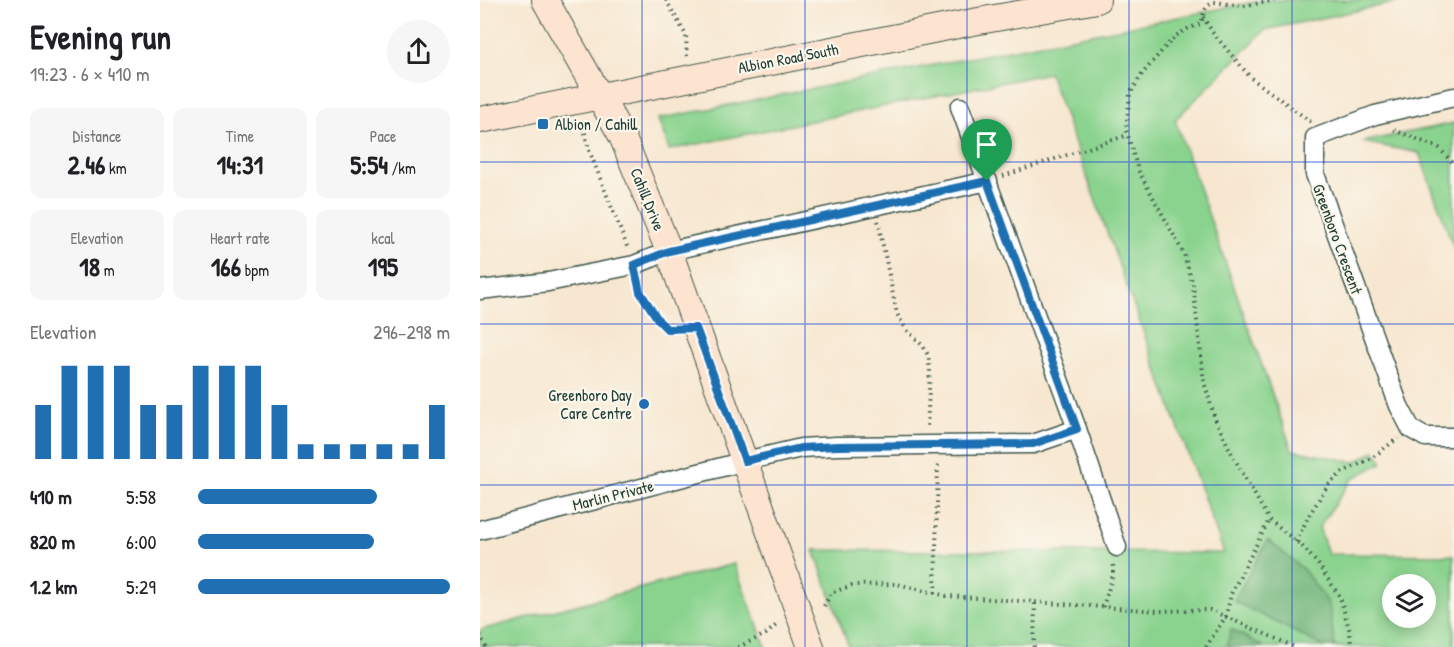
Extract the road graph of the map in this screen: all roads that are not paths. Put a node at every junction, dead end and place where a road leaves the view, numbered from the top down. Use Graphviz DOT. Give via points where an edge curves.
graph roads {
  1 [pos="545,0"];
  2 [pos="1097,0"];
  3 [pos="599,95"];
  4 [pos="1454,97"];
  5 [pos="960,107"];
  6 [pos="480,120"];
  7 [pos="987,181"];
  8 [pos="669,251"];
  9 [pos="480,290"];
  10 [pos="1077,429"];
  11 [pos="1454,437"];
  12 [pos="745,461"];
  13 [pos="480,530"];
  14 [pos="1117,547"];
  15 [pos="811,647"];
  1 -- 3 [label="street, Cahill Drive"];
  2 -- 3 [label="street, Albion Road South"];
  3 -- 6 [label="street, Albion Road South"];
  3 -- 8 [label="street, Cahill Drive" via="622,136"];
  4 -- 11 [label="street, Greenboro Crescent" via="1375,116 1315,138 1315,174 1399,406 1411,429 1425,437"];
  5 -- 7 [label="street"];
  7 -- 8 [label="street"];
  7 -- 10 [label="street"];
  8 -- 9 [label="street" via="634,265"];
  8 -- 12 [label="street, Cahill Drive"];
  10 -- 12 [label="street, Marlin Private" via="1033,444 801,448"];
  10 -- 14 [label="street"];
  12 -- 13 [label="street, Marlin Private"];
  12 -- 15 [label="street, Cahill Drive"];
}
